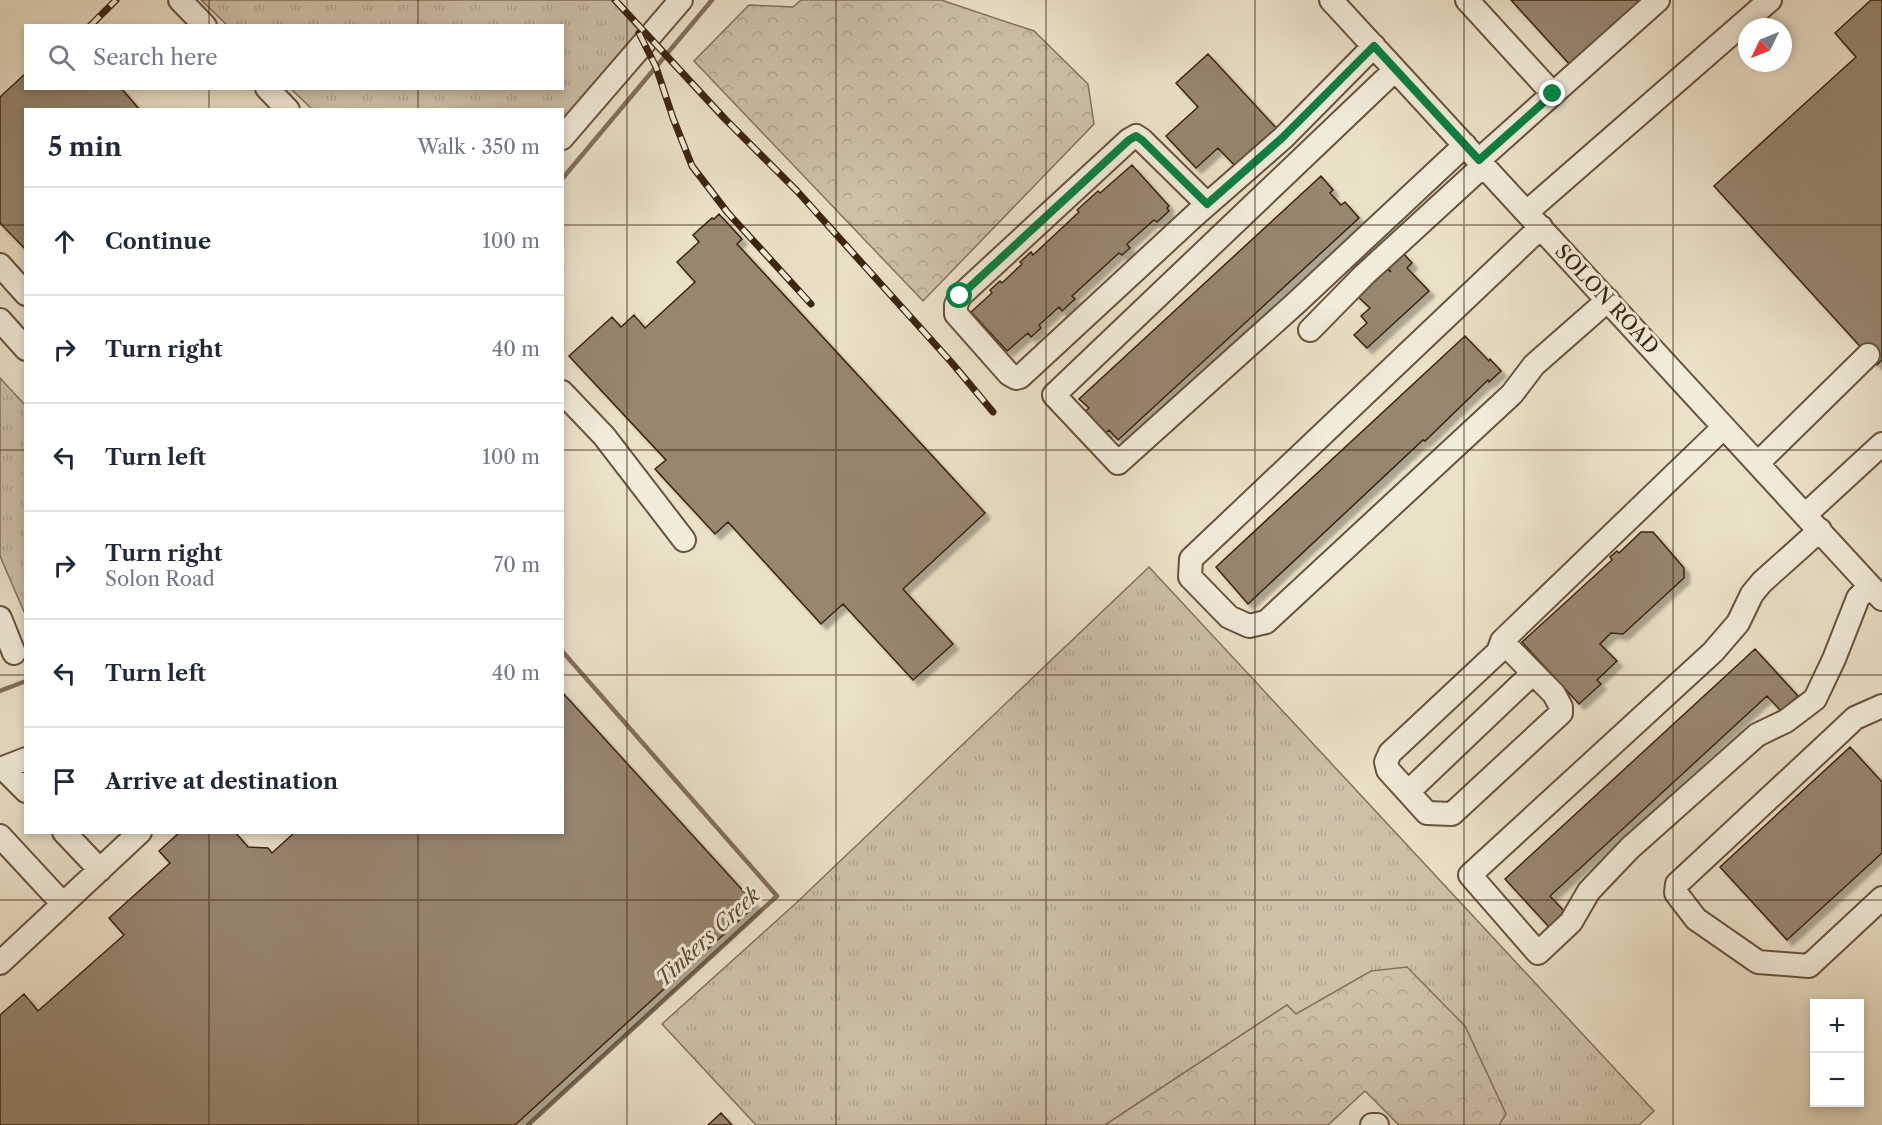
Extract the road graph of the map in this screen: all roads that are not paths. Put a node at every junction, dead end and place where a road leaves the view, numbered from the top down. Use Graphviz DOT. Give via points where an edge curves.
graph roads {
  1 [pos="180,0"];
  2 [pos="681,0"];
  3 [pos="1331,0"];
  4 [pos="1467,0"];
  5 [pos="1658,0"];
  6 [pos="1770,0"];
  7 [pos="203,24"];
  8 [pos="1374,46"];
  9 [pos="1395,70"];
  10 [pos="269,90"];
  11 [pos="1553,94"];
  12 [pos="286,108"];
  13 [pos="564,136"];
  14 [pos="1476,157"];
  15 [pos="1207,204"];
  16 [pos="1534,219"];
  17 [pos="0,265"];
  18 [pos="24,292"];
  19 [pos="1608,300"];
  20 [pos="0,320"];
  21 [pos="1310,330"];
  22 [pos="24,347"];
  23 [pos="1868,355"];
  24 [pos="564,394"];
  25 [pos="1724,427"];
  26 [pos="1882,444"];
  27 [pos="1758,463"];
  28 [pos="1813,523"];
  29 [pos="684,540"];
  30 [pos="1876,592"];
  31 [pos="0,618"];
  32 [pos="1502,641"];
  33 [pos="13,653"];
  34 [pos="1533,673"];
  35 [pos="1882,706"];
  36 [pos="24,760"];
  37 [pos="2,768"];
  38 [pos="24,789"];
  39 [pos="1408,792"];
  40 [pos="66,834"];
  41 [pos="0,836"];
  42 [pos="128,836"];
  43 [pos="100,870"];
  44 [pos="1882,898"];
  45 [pos="63,904"];
  46 [pos="0,963"];
  47 [pos="1372,1125"];
  48 [pos="1377,1125"];
  1 -- 7 [label="street"];
  2 -- 13 [label="street"];
  3 -- 8 [label="street, SOLON ROAD"];
  4 -- 11 [label="street"];
  5 -- 11 [label="street"];
  6 -- 16 [label="street"];
  8 -- 9 [label="street, SOLON ROAD"];
  8 -- 15 [label="street" via="1282,138"];
  9 -- 14 [label="street, SOLON ROAD"];
  9 -- 14 [label="street" via="1054,395 1119,463 1296,303"];
  10 -- 12 [label="street"];
  11 -- 14 [label="street"];
  14 -- 16 [label="street, SOLON ROAD"];
  14 -- 21 [label="street"];
  15 -- 15 [label="street" via="1020,377 1009,374 956,314 960,296 1136,136"];
  16 -- 19 [label="street, SOLON ROAD"];
  16 -- 19 [label="street" via="1191,559 1190,577 1229,617 1249,626 1266,622 1512,394 1534,365"];
  17 -- 18 [label="street"];
  19 -- 25 [label="street, SOLON ROAD"];
  20 -- 22 [label="street"];
  23 -- 27 [label="street"];
  24 -- 29 [label="street" via="604,436"];
  25 -- 27 [label="street, SOLON ROAD"];
  25 -- 32 [label="street"];
  26 -- 28 [label="street"];
  27 -- 28 [label="street, SOLON ROAD"];
  28 -- 30 [label="street, SOLON ROAD"];
  28 -- 30 [label="street" via="1752,594 1738,623 1713,652 1470,875 1538,952 1571,922 1589,891 1630,848 1757,735 1786,721 1815,699 1858,598"];
  31 -- 33 [label="street"];
  32 -- 34 [label="street"];
  32 -- 39 [label="street" via="1498,652 1387,758 1388,770"];
  34 -- 39 [label="street"];
  34 -- 39 [label="street" via="1558,700 1561,707 1557,718 1452,814 1427,813"];
  35 -- 44 [label="street" via="1855,718 1708,853 1677,884 1676,893 1695,919 1758,962 1809,966"];
  36 -- 37 [label="street"];
  37 -- 38 [label="street"];
  40 -- 43 [label="street"];
  41 -- 45 [label="street"];
  42 -- 43 [label="street"];
  43 -- 45 [label="street"];
  45 -- 46 [label="street"];
  47 -- 48 [label="street"];
}
